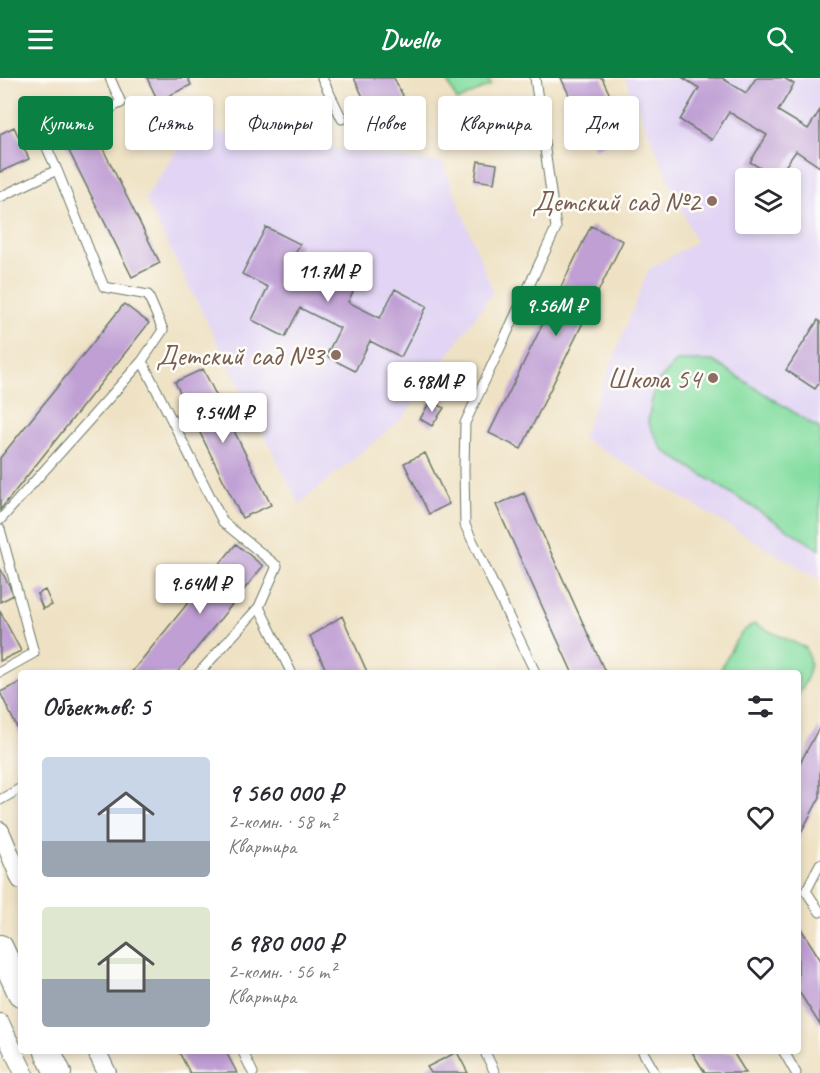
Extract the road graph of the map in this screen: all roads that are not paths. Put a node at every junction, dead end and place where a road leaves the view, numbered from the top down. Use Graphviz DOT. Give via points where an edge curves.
graph roads {
  1 [pos="110,78"];
  2 [pos="322,78"];
  3 [pos="535,78"];
  4 [pos="342,119"];
  5 [pos="57,170"];
  6 [pos="0,197"];
  7 [pos="142,361"];
  8 [pos="0,520"];
  9 [pos="0,529"];
  10 [pos="259,607"];
  11 [pos="202,670"];
  12 [pos="290,670"];
  13 [pos="534,670"];
  14 [pos="0,672"];
  15 [pos="18,790"];
  16 [pos="0,800"];
  17 [pos="0,831"];
  18 [pos="820,864"];
  19 [pos="18,873"];
  20 [pos="820,912"];
  21 [pos="0,948"];
  22 [pos="18,987"];
  23 [pos="0,1023"];
  24 [pos="49,1054"];
  25 [pos="98,1054"];
  26 [pos="244,1054"];
  27 [pos="486,1054"];
  28 [pos="644,1054"];
  29 [pos="785,1054"];
  30 [pos="24,1073"];
  31 [pos="58,1073"];
  32 [pos="107,1073"];
  33 [pos="252,1073"];
  34 [pos="495,1073"];
  35 [pos="655,1073"];
  36 [pos="796,1073"];
  1 -- 5 [label="lane" via="121,103 43,139"];
  2 -- 4 [label="lane"];
  3 -- 13 [label="lane" via="556,228 465,423 464,469 465,525"];
  5 -- 6 [label="lane"];
  5 -- 7 [label="lane" via="104,287 148,295 163,330"];
  7 -- 8 [label="lane"];
  7 -- 10 [label="lane" via="223,522 277,566"];
  9 -- 14 [label="lane" via="34,653"];
  10 -- 11 [label="lane"];
  10 -- 12 [label="lane"];
  15 -- 16 [label="lane"];
  17 -- 19 [label="street"];
  18 -- 20 [label="lane" via="806,891"];
  21 -- 22 [label="street"];
  23 -- 30 [label="street"];
  24 -- 31 [label="street"];
  25 -- 32 [label="street"];
  26 -- 33 [label="lane"];
  27 -- 34 [label="lane"];
  28 -- 35 [label="lane"];
  29 -- 36 [label="lane"];
}
